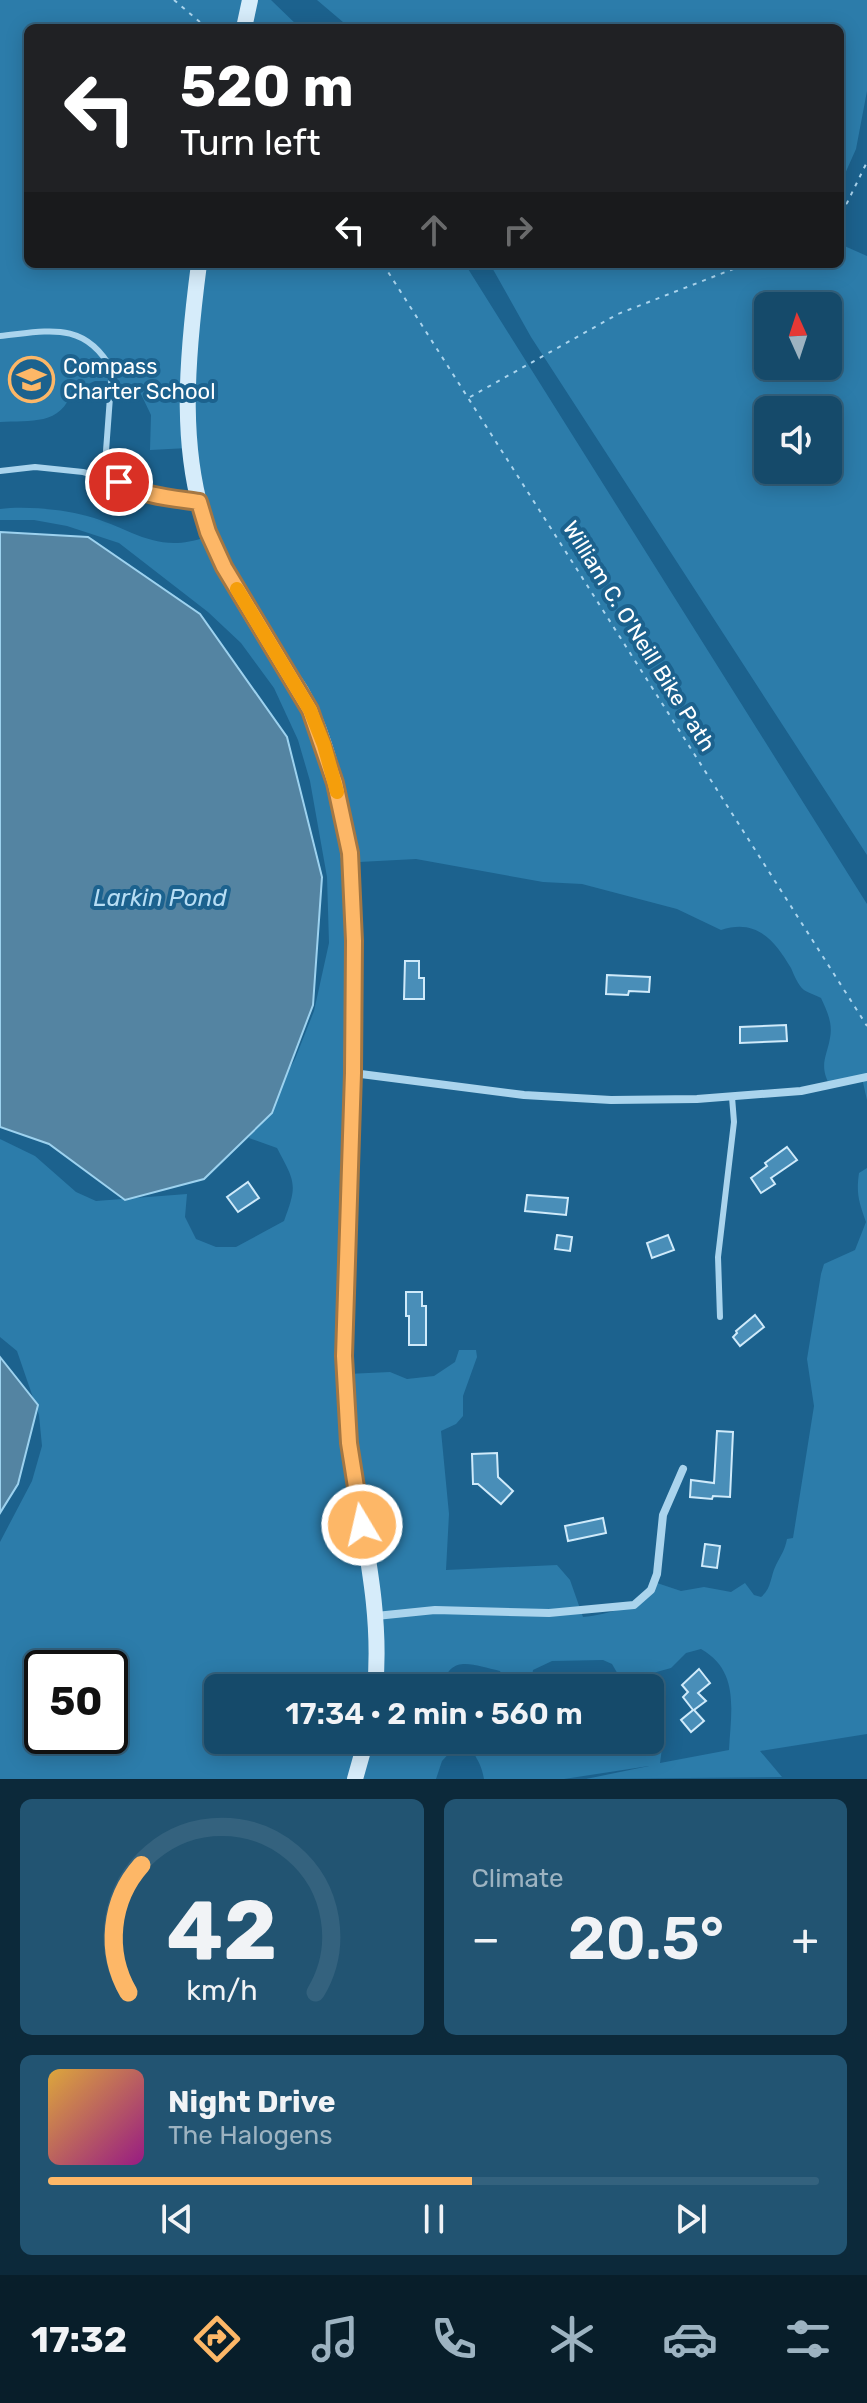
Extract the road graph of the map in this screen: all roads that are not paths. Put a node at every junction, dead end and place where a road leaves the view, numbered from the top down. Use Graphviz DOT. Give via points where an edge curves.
graph roads {
  1 [pos="250,0"];
  2 [pos="245,24"];
  3 [pos="199,268"];
  4 [pos="0,336"];
  5 [pos="0,471"];
  6 [pos="104,478"];
  7 [pos="199,502"];
  8 [pos="353,1073"];
  9 [pos="867,1077"];
  10 [pos="732,1097"];
  11 [pos="720,1317"];
  12 [pos="683,1469"];
  13 [pos="376,1616"];
  14 [pos="375,1674"];
  15 [pos="362,1754"];
  16 [pos="355,1779"];
  1 -- 2 [label="main road"];
  3 -- 7 [label="main road" via="188,415"];
  4 -- 6 [label="lane" via="44,331 84,337 106,357 112,370"];
  5 -- 6 [label="lane" via="35,467"];
  6 -- 7 [label="lane" via="147,493"];
  7 -- 8 [label="main road" via="224,567 310,710 335,783 350,853"];
  8 -- 10 [label="street" via="524,1095 611,1100"];
  8 -- 13 [label="main road" via="346,1409"];
  9 -- 10 [label="street" via="801,1091"];
  10 -- 11 [label="lane" via="734,1122 718,1257"];
  12 -- 13 [label="street" via="663,1515 657,1574 651,1590 634,1605 549,1613 435,1610"];
  13 -- 14 [label="main road"];
  15 -- 16 [label="main road"];
}
